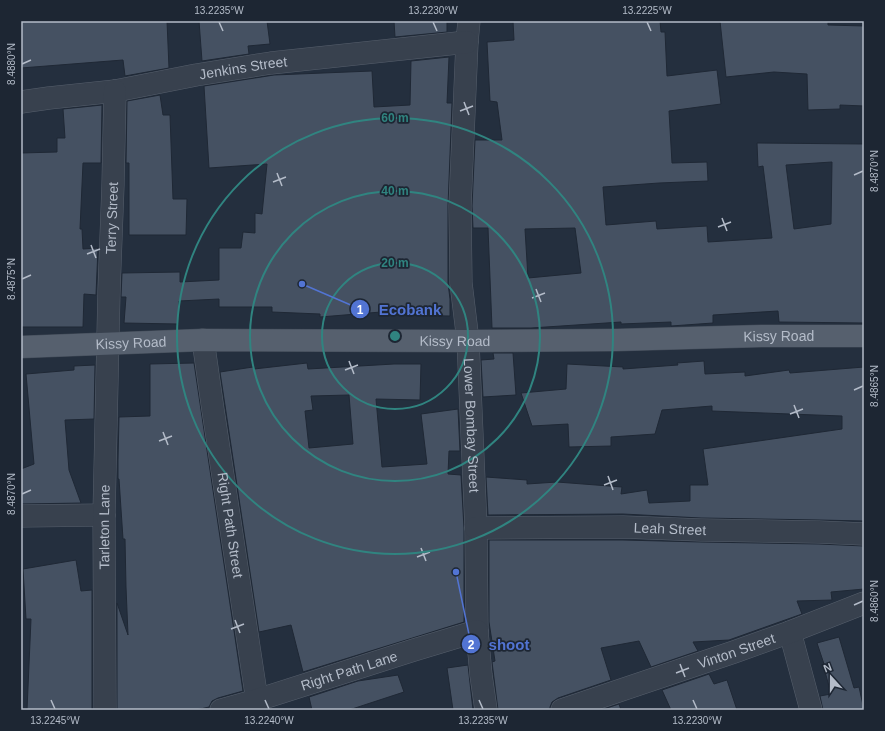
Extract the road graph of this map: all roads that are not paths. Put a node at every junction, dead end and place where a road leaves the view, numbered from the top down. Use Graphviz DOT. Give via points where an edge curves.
graph roads {
  1 [pos="469,21"];
  2 [pos="467,42"];
  3 [pos="115,91"];
  4 [pos="21,102"];
  5 [pos="864,336"];
  6 [pos="203,340"];
  7 [pos="468,341"];
  8 [pos="108,344"];
  9 [pos="21,347"];
  10 [pos="104,515"];
  11 [pos="21,516"];
  12 [pos="476,528"];
  13 [pos="864,534"];
  14 [pos="864,603"];
  15 [pos="477,631"];
  16 [pos="790,632"];
  17 [pos="258,705"];
  18 [pos="105,710"];
  19 [pos="221,710"];
  20 [pos="486,710"];
  21 [pos="562,710"];
  22 [pos="811,710"];
  1 -- 2 [label="street, Lower Bombay Street"];
  2 -- 3 [label="street, Jenkins Street" via="271,63"];
  2 -- 7 [label="street, Lower Bombay Street" via="460,206 461,283"];
  3 -- 4 [label="street, Jenkins Street"];
  3 -- 8 [label="street, Terry Street"];
  5 -- 7 [label="main road, Kissy Road"];
  6 -- 7 [label="main road, Kissy Road"];
  6 -- 8 [label="main road, Kissy Road"];
  6 -- 17 [label="street, Right Path Street"];
  7 -- 12 [label="street, Lower Bombay Street"];
  8 -- 9 [label="main road, Kissy Road"];
  8 -- 10 [label="street, Tarleton Lane"];
  10 -- 11 [label="street"];
  10 -- 18 [label="street, Tarleton Lane"];
  12 -- 13 [label="street, Leah Street" via="623,527"];
  12 -- 15 [label="street, Lower Bombay Street"];
  14 -- 16 [label="street, Vinton Street"];
  15 -- 17 [label="street, Right Path Lane" via="386,659"];
  15 -- 20 [label="street, Lower Bombay Street"];
  16 -- 21 [label="street, Vinton Street"];
  16 -- 22 [label="street"];
  17 -- 19 [label="street, Right Path Lane"];
}
